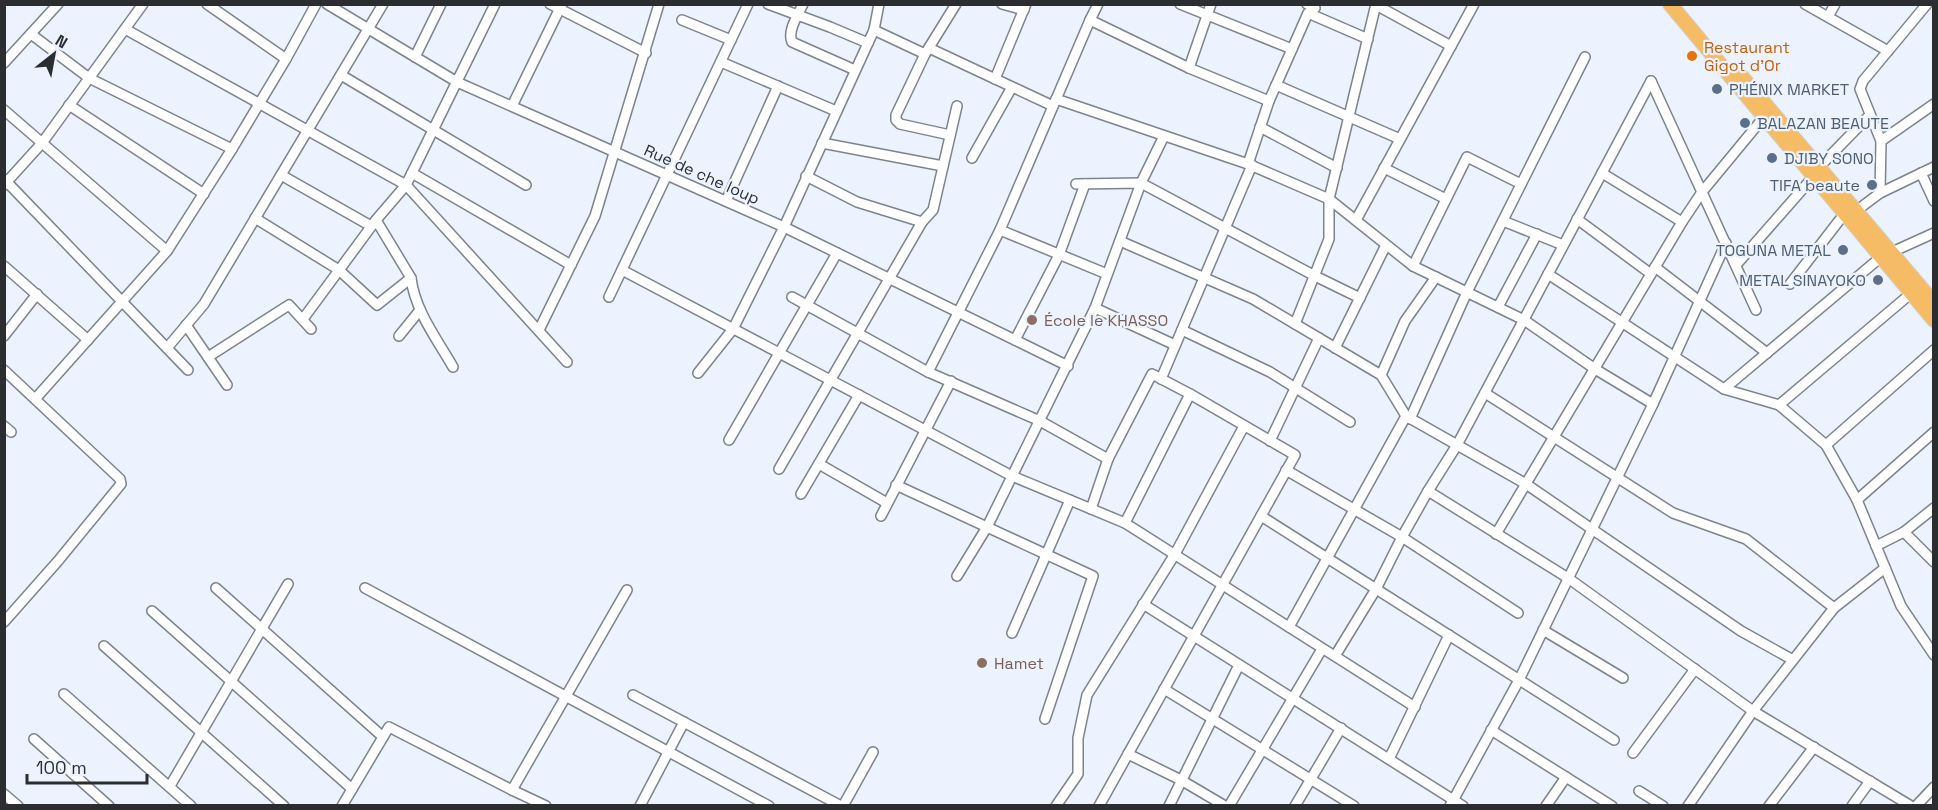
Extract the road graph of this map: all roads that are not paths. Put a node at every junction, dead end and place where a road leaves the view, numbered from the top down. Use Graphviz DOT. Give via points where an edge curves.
graph roads {
  1 [pos="58,4"];
  2 [pos="143,4"];
  3 [pos="207,4"];
  4 [pos="316,4"];
  5 [pos="327,4"];
  6 [pos="383,4"];
  7 [pos="441,4"];
  8 [pos="495,4"];
  9 [pos="550,4"];
  10 [pos="659,4"];
  11 [pos="748,4"];
  12 [pos="768,4"];
  13 [pos="803,4"];
  14 [pos="879,4"];
  15 [pos="956,4"];
  16 [pos="1002,4"];
  17 [pos="1098,4"];
  18 [pos="1180,4"];
  19 [pos="1211,4"];
  20 [pos="1474,4"];
  21 [pos="1670,4"];
  22 [pos="1681,4"];
  23 [pos="1805,4"];
  24 [pos="1834,4"];
  25 [pos="1927,4"];
  26 [pos="1376,5"];
  27 [pos="561,7"];
  28 [pos="1025,7"];
  29 [pos="1313,8"];
  30 [pos="1207,15"];
  31 [pos="798,16"];
  32 [pos="1828,17"];
  33 [pos="682,20"];
  34 [pos="1090,20"];
  35 [pos="125,29"];
  36 [pos="369,29"];
  37 [pos="874,30"];
  38 [pos="31,34"];
  39 [pos="1368,39"];
  40 [pos="731,40"];
  41 [pos="868,43"];
  42 [pos="1452,46"];
  43 [pos="1292,49"];
  44 [pos="927,51"];
  45 [pos="1888,51"];
  46 [pos="646,53"];
  47 [pos="415,57"];
  48 [pos="1585,57"];
  49 [pos="286,59"];
  50 [pos="721,62"];
  51 [pos="4,63"];
  52 [pos="1189,68"];
  53 [pos="855,70"];
  54 [pos="341,75"];
  55 [pos="89,78"];
  56 [pos="995,79"];
  57 [pos="457,82"];
  58 [pos="1276,85"];
  59 [pos="778,86"];
  60 [pos="1012,87"];
  61 [pos="259,101"];
  62 [pos="1269,101"];
  63 [pos="1054,103"];
  64 [pos="69,105"];
  65 [pos="512,106"];
  66 [pos="957,106"];
  67 [pos="1932,108"];
  68 [pos="4,110"];
  69 [pos="836,111"];
  70 [pos="1870,115"];
  71 [pos="1349,117"];
  72 [pos="1764,117"];
  73 [pos="1260,127"];
  74 [pos="309,129"];
  75 [pos="433,130"];
  76 [pos="950,135"];
  77 [pos="1164,136"];
  78 [pos="1400,139"];
  79 [pos="1881,141"];
  80 [pos="42,143"];
  81 [pos="822,143"];
  82 [pos="232,149"];
  83 [pos="615,152"];
  84 [pos="972,158"];
  85 [pos="1250,165"];
  86 [pos="943,166"];
  87 [pos="1934,167"];
  88 [pos="1337,168"];
  89 [pos="1384,168"];
  90 [pos="1602,172"];
  91 [pos="1816,172"];
  92 [pos="412,173"];
  93 [pos="1921,173"];
  94 [pos="281,175"];
  95 [pos="667,175"];
  96 [pos="806,176"];
  97 [pos="5,182"];
  98 [pos="1141,183"];
  99 [pos="406,184"];
  100 [pos="1521,184"];
  101 [pos="526,185"];
  102 [pos="1702,192"];
  103 [pos="1880,193"];
  104 [pos="204,194"];
  105 [pos="1329,199"];
  106 [pos="1446,199"];
  107 [pos="726,201"];
  108 [pos="1934,201"];
  109 [pos="1850,212"];
  110 [pos="255,218"];
  111 [pos="1577,219"];
  112 [pos="1356,220"];
  113 [pos="1503,221"];
  114 [pos="922,222"];
  115 [pos="1682,222"];
  116 [pos="374,223"];
  117 [pos="784,227"];
  118 [pos="1226,228"];
  119 [pos="1000,230"];
  120 [pos="1934,233"];
  121 [pos="1537,234"];
  122 [pos="1120,241"];
  123 [pos="1726,243"];
  124 [pos="1386,244"];
  125 [pos="1563,245"];
  126 [pos="167,251"];
  127 [pos="837,253"];
  128 [pos="1059,255"];
  129 [pos="1886,255"];
  130 [pos="571,265"];
  131 [pos="1736,265"];
  132 [pos="4,266"];
  133 [pos="1413,266"];
  134 [pos="339,270"];
  135 [pos="622,270"];
  136 [pos="1653,271"];
  137 [pos="1107,274"];
  138 [pos="1548,274"];
  139 [pos="1315,276"];
  140 [pos="1437,277"];
  141 [pos="411,278"];
  142 [pos="889,278"];
  143 [pos="1205,278"];
  144 [pos="1790,284"];
  145 [pos="1915,290"];
  146 [pos="1467,292"];
  147 [pos="37,294"];
  148 [pos="609,297"];
  149 [pos="792,297"];
  150 [pos="1360,298"];
  151 [pos="1699,299"];
  152 [pos="122,302"];
  153 [pos="807,306"];
  154 [pos="1498,307"];
  155 [pos="1095,308"];
  156 [pos="420,310"];
  157 [pos="1756,310"];
  158 [pos="959,313"];
  159 [pos="1933,313"];
  160 [pos="303,319"];
  161 [pos="1524,320"];
  162 [pos="1622,322"];
  163 [pos="1295,324"];
  164 [pos="186,325"];
  165 [pos="311,329"];
  166 [pos="733,329"];
  167 [pos="539,330"];
  168 [pos="1182,330"];
  169 [pos="857,333"];
  170 [pos="4,336"];
  171 [pos="399,336"];
  172 [pos="1319,338"];
  173 [pos="88,340"];
  174 [pos="1015,340"];
  175 [pos="1176,345"];
  176 [pos="166,348"];
  177 [pos="1335,348"];
  178 [pos="1934,350"];
  179 [pos="1767,353"];
  180 [pos="780,354"];
  181 [pos="208,357"];
  182 [pos="1675,357"];
  183 [pos="567,362"];
  184 [pos="1068,366"];
  185 [pos="453,367"];
  186 [pos="1595,369"];
  187 [pos="4,370"];
  188 [pos="188,370"];
  189 [pos="928,372"];
  190 [pos="698,373"];
  191 [pos="1381,375"];
  192 [pos="1161,379"];
  193 [pos="830,380"];
  194 [pos="951,381"];
  195 [pos="227,385"];
  196 [pos="1295,388"];
  197 [pos="1724,389"];
  198 [pos="1485,393"];
  199 [pos="1190,394"];
  200 [pos="859,396"];
  201 [pos="36,398"];
  202 [pos="1653,404"];
  203 [pos="1779,405"];
  204 [pos="1408,418"];
  205 [pos="1040,421"];
  206 [pos="1350,422"];
  207 [pos="1244,426"];
  208 [pos="925,430"];
  209 [pos="1934,432"];
  210 [pos="1554,436"];
  211 [pos="729,440"];
  212 [pos="1270,441"];
  213 [pos="1457,445"];
  214 [pos="1826,445"];
  215 [pos="1108,459"];
  216 [pos="819,464"];
  217 [pos="778,469"];
  218 [pos="1286,470"];
  219 [pos="1012,476"];
  220 [pos="1618,477"];
  221 [pos="1526,484"];
  222 [pos="897,485"];
  223 [pos="1428,491"];
  224 [pos="801,494"];
  225 [pos="1070,500"];
  226 [pos="1857,500"];
  227 [pos="887,503"];
  228 [pos="1934,508"];
  229 [pos="1091,509"];
  230 [pos="1354,510"];
  231 [pos="881,516"];
  232 [pos="1261,516"];
  233 [pos="1125,523"];
  234 [pos="987,527"];
  235 [pos="1592,529"];
  236 [pos="1904,531"];
  237 [pos="1496,534"];
  238 [pos="1402,537"];
  239 [pos="1876,546"];
  240 [pos="1175,554"];
  241 [pos="1046,555"];
  242 [pos="1327,558"];
  243 [pos="1934,562"];
  244 [pos="1885,568"];
  245 [pos="957,576"];
  246 [pos="1568,578"];
  247 [pos="288,585"];
  248 [pos="1223,585"];
  249 [pos="216,588"];
  250 [pos="365,588"];
  251 [pos="1376,589"];
  252 [pos="627,590"];
  253 [pos="1143,604"];
  254 [pos="1834,608"];
  255 [pos="152,611"];
  256 [pos="1518,614"];
  257 [pos="4,622"];
  258 [pos="1289,627"];
  259 [pos="262,629"];
  260 [pos="1543,630"];
  261 [pos="1012,633"];
  262 [pos="1449,635"];
  263 [pos="1194,636"];
  264 [pos="104,646"];
  265 [pos="1322,649"];
  266 [pos="1934,655"];
  267 [pos="1335,656"];
  268 [pos="1793,660"];
  269 [pos="1239,665"];
  270 [pos="1695,669"];
  271 [pos="1623,678"];
  272 [pos="1519,680"];
  273 [pos="231,681"];
  274 [pos="1164,689"];
  275 [pos="64,694"];
  276 [pos="633,695"];
  277 [pos="566,696"];
  278 [pos="1293,699"];
  279 [pos="1415,707"];
  280 [pos="1753,711"];
  281 [pos="1212,718"];
  282 [pos="1045,719"];
  283 [pos="684,722"];
  284 [pos="1341,729"];
  285 [pos="1491,730"];
  286 [pos="201,732"];
  287 [pos="383,737"];
  288 [pos="34,739"];
  289 [pos="1614,740"];
  290 [pos="1814,747"];
  291 [pos="1263,749"];
  292 [pos="669,752"];
  293 [pos="873,752"];
  294 [pos="1633,753"];
  295 [pos="1128,754"];
  296 [pos="1389,759"];
  297 [pos="1566,777"];
  298 [pos="1311,779"];
  299 [pos="1181,780"];
  300 [pos="1870,781"];
  301 [pos="170,786"];
  302 [pos="1934,787"];
  303 [pos="352,789"];
  304 [pos="512,790"];
  305 [pos="1639,791"];
  306 [pos="4,794"];
  307 [pos="1452,803"];
  308 [pos="18,806"];
  309 [pos="109,806"];
  310 [pos="191,806"];
  311 [pos="284,806"];
  312 [pos="342,806"];
  313 [pos="546,806"];
  314 [pos="640,806"];
  315 [pos="769,806"];
  316 [pos="842,806"];
  317 [pos="1056,806"];
  318 [pos="1099,806"];
  319 [pos="1169,806"];
  320 [pos="1227,806"];
  321 [pos="1295,806"];
  322 [pos="1354,806"];
  323 [pos="1463,806"];
  324 [pos="1546,806"];
  325 [pos="1612,806"];
  326 [pos="1663,806"];
  327 [pos="1688,806"];
  328 [pos="1769,806"];
  329 [pos="1852,806"];
  330 [pos="1911,806"];
  331 [pos="1916,806"];
  1 -- 38 [label="street"];
  2 -- 35 [label="street"];
  3 -- 49 [label="street"];
  4 -- 49 [label="street"];
  5 -- 36 [label="street, Rue de che loup"];
  6 -- 36 [label="street"];
  7 -- 47 [label="street"];
  8 -- 57 [label="street"];
  9 -- 27 [label="street"];
  10 -- 46 [label="street"];
  11 -- 40 [label="street"];
  12 -- 31 [label="street"];
  13 -- 31 [label="street"];
  14 -- 37 [label="street"];
  15 -- 44 [label="street"];
  16 -- 28 [label="street"];
  17 -- 34 [label="street"];
  18 -- 30 [label="street"];
  19 -- 30 [label="street"];
  20 -- 42 [label="street"];
  21 -- 72 [label="highway"];
  22 -- 91 [label="highway"];
  23 -- 32 [label="street"];
  24 -- 32 [label="street"];
  25 -- 45 [label="street"];
  26 -- 39 [label="street"];
  26 -- 42 [label="street"];
  27 -- 46 [label="street"];
  27 -- 65 [label="street"];
  28 -- 56 [label="street"];
  29 -- 39 [label="street"];
  29 -- 43 [label="street"];
  30 -- 43 [label="street"];
  30 -- 52 [label="street"];
  31 -- 41 [label="street"];
  31 -- 53 [label="street" via="791,32 792,42"];
  32 -- 45 [label="street"];
  33 -- 40 [label="street"];
  34 -- 52 [label="street"];
  34 -- 63 [label="street"];
  35 -- 55 [label="street"];
  35 -- 61 [label="street"];
  36 -- 47 [label="street, Rue de che loup"];
  36 -- 54 [label="street"];
  37 -- 41 [label="street"];
  37 -- 44 [label="street"];
  38 -- 51 [label="street"];
  38 -- 55 [label="street"];
  39 -- 71 [label="street"];
  40 -- 50 [label="street"];
  41 -- 53 [label="street"];
  42 -- 78 [label="street"];
  43 -- 58 [label="street"];
  44 -- 56 [label="street"];
  44 -- 76 [label="street" via="896,120"];
  45 -- 70 [label="street" via="1860,89"];
  46 -- 83 [label="street"];
  47 -- 57 [label="street, Rue de che loup"];
  48 -- 100 [label="street"];
  49 -- 61 [label="street"];
  50 -- 59 [label="street"];
  50 -- 95 [label="street"];
  52 -- 62 [label="street"];
  53 -- 69 [label="street"];
  54 -- 74 [label="street"];
  54 -- 75 [label="street"];
  55 -- 64 [label="street"];
  55 -- 82 [label="street"];
  56 -- 60 [label="street"];
  57 -- 65 [label="street, Rue de che loup"];
  57 -- 75 [label="street"];
  58 -- 62 [label="street"];
  58 -- 71 [label="street"];
  59 -- 69 [label="street"];
  59 -- 107 [label="street"];
  60 -- 63 [label="street"];
  60 -- 84 [label="street"];
  61 -- 74 [label="street"];
  61 -- 82 [label="street"];
  62 -- 73 [label="street"];
  63 -- 77 [label="street"];
  63 -- 119 [label="street"];
  64 -- 80 [label="street"];
  64 -- 104 [label="street"];
  65 -- 83 [label="street, Rue de che loup"];
  66 -- 76 [label="street"];
  67 -- 79 [label="street"];
  68 -- 80 [label="street"];
  69 -- 81 [label="street"];
  70 -- 79 [label="street"];
  70 -- 91 [label="street"];
  71 -- 78 [label="street"];
  71 -- 88 [label="street"];
  72 -- 91 [label="highway"];
  72 -- 102 [label="street"];
  73 -- 85 [label="street"];
  73 -- 88 [label="street"];
  74 -- 94 [label="street"];
  74 -- 99 [label="street"];
  75 -- 92 [label="street"];
  75 -- 101 [label="street"];
  76 -- 86 [label="street"];
  77 -- 85 [label="street"];
  77 -- 98 [label="street"];
  78 -- 89 [label="street"];
  79 -- 103 [label="street"];
  80 -- 97 [label="street"];
  80 -- 126 [label="street"];
  81 -- 86 [label="street"];
  81 -- 96 [label="street"];
  82 -- 104 [label="street"];
  83 -- 95 [label="street, Rue de che loup"];
  83 -- 130 [label="street" via="595,216"];
  85 -- 105 [label="street"];
  85 -- 118 [label="street"];
  86 -- 114 [label="street" via="933,210"];
  87 -- 93 [label="street"];
  88 -- 105 [label="street"];
  89 -- 106 [label="street"];
  89 -- 112 [label="street"];
  90 -- 102 [label="street" via="1651,81"];
  90 -- 111 [label="street"];
  90 -- 115 [label="street"];
  91 -- 109 [label="highway"];
  91 -- 131 [label="street"];
  92 -- 99 [label="street"];
  92 -- 130 [label="street"];
  93 -- 103 [label="street"];
  93 -- 108 [label="street"];
  94 -- 110 [label="street"];
  94 -- 116 [label="street"];
  95 -- 107 [label="street, Rue de che loup"];
  95 -- 135 [label="street"];
  96 -- 114 [label="street" via="857,202"];
  96 -- 117 [label="street"];
  97 -- 152 [label="street"];
  98 -- 118 [label="street"];
  98 -- 122 [label="street"];
  98 -- 128 [label="street" via="1080,184"];
  99 -- 116 [label="street"];
  99 -- 167 [label="street"];
  100 -- 106 [label="street" via="1467,157"];
  100 -- 113 [label="street"];
  102 -- 115 [label="street"];
  102 -- 123 [label="street"];
  103 -- 109 [label="street"];
  104 -- 126 [label="street"];
  105 -- 112 [label="street"];
  105 -- 139 [label="street" via="1329,239"];
  106 -- 133 [label="street"];
  107 -- 117 [label="street, Rue de che loup"];
  109 -- 129 [label="highway"];
  109 -- 144 [label="street"];
  110 -- 134 [label="street"];
  110 -- 164 [label="street" via="204,304"];
  111 -- 125 [label="street"];
  111 -- 136 [label="street"];
  112 -- 124 [label="street"];
  113 -- 121 [label="street"];
  113 -- 146 [label="street"];
  114 -- 142 [label="street"];
  115 -- 136 [label="street"];
  116 -- 134 [label="street"];
  116 -- 141 [label="street"];
  117 -- 127 [label="street, Rue de che loup"];
  117 -- 166 [label="street"];
  118 -- 139 [label="street"];
  118 -- 143 [label="street"];
  119 -- 128 [label="street"];
  119 -- 158 [label="street"];
  120 -- 129 [label="street"];
  121 -- 125 [label="street"];
  121 -- 154 [label="street"];
  122 -- 137 [label="street"];
  122 -- 143 [label="street"];
  123 -- 131 [label="street"];
  123 -- 151 [label="street"];
  124 -- 133 [label="street"];
  124 -- 150 [label="street"];
  125 -- 138 [label="street"];
  126 -- 152 [label="street"];
  127 -- 142 [label="street, Rue de che loup"];
  127 -- 153 [label="street"];
  128 -- 137 [label="street"];
  128 -- 174 [label="street"];
  129 -- 145 [label="highway"];
  129 -- 179 [label="street"];
  130 -- 167 [label="street"];
  131 -- 157 [label="street"];
  132 -- 147 [label="street"];
  133 -- 140 [label="street"];
  134 -- 141 [label="street" via="377,305"];
  134 -- 160 [label="street"];
  135 -- 148 [label="street"];
  135 -- 166 [label="street"];
  136 -- 151 [label="street"];
  136 -- 162 [label="street"];
  137 -- 155 [label="street"];
  138 -- 161 [label="street"];
  138 -- 162 [label="street"];
  139 -- 150 [label="street"];
  139 -- 163 [label="street"];
  140 -- 146 [label="street"];
  140 -- 191 [label="street" via="1405,321"];
  141 -- 156 [label="street"];
  142 -- 158 [label="street, Rue de che loup"];
  142 -- 169 [label="street"];
  143 -- 163 [label="street" via="1253,299"];
  143 -- 168 [label="street"];
  145 -- 159 [label="highway"];
  145 -- 203 [label="street"];
  146 -- 154 [label="street"];
  146 -- 204 [label="street"];
  147 -- 170 [label="street"];
  147 -- 173 [label="street"];
  149 -- 153 [label="street"];
  150 -- 177 [label="street"];
  151 -- 179 [label="street"];
  151 -- 182 [label="street"];
  152 -- 173 [label="street"];
  152 -- 176 [label="street"];
  153 -- 169 [label="street"];
  153 -- 180 [label="street"];
  154 -- 161 [label="street"];
  155 -- 175 [label="street"];
  155 -- 184 [label="street"];
  156 -- 171 [label="street"];
  156 -- 185 [label="street"];
  158 -- 174 [label="street, Rue de che loup"];
  158 -- 189 [label="street"];
  160 -- 165 [label="street"];
  160 -- 181 [label="street" via="289,305"];
  161 -- 186 [label="street"];
  161 -- 198 [label="street"];
  162 -- 182 [label="street"];
  162 -- 186 [label="street"];
  163 -- 172 [label="street"];
  164 -- 176 [label="street"];
  164 -- 181 [label="street"];
  166 -- 180 [label="street"];
  166 -- 190 [label="street"];
  167 -- 183 [label="street"];
  168 -- 175 [label="street"];
  168 -- 196 [label="street"];
  169 -- 189 [label="street"];
  169 -- 193 [label="street"];
  172 -- 177 [label="street"];
  172 -- 196 [label="street"];
  173 -- 201 [label="street"];
  174 -- 184 [label="street, Rue de che loup"];
  175 -- 192 [label="street"];
  176 -- 188 [label="street"];
  177 -- 191 [label="street"];
  178 -- 214 [label="street"];
  179 -- 197 [label="street"];
  180 -- 193 [label="street"];
  180 -- 211 [label="street"];
  181 -- 195 [label="street"];
  182 -- 197 [label="street"];
  182 -- 202 [label="street"];
  184 -- 205 [label="street"];
  186 -- 202 [label="street"];
  186 -- 210 [label="street"];
  187 -- 201 [label="street"];
  189 -- 194 [label="street"];
  191 -- 204 [label="street"];
  192 -- 199 [label="street"];
  192 -- 215 [label="street" via="1152,374"];
  193 -- 200 [label="street"];
  193 -- 217 [label="street"];
  194 -- 205 [label="street"];
  194 -- 208 [label="street"];
  196 -- 206 [label="street"];
  196 -- 212 [label="street"];
  197 -- 203 [label="street"];
  198 -- 210 [label="street"];
  198 -- 213 [label="street"];
  199 -- 207 [label="street"];
  199 -- 233 [label="street"];
  200 -- 208 [label="street"];
  200 -- 216 [label="street"];
  201 -- 257 [label="street" via="121,484"];
  202 -- 220 [label="street"];
  203 -- 214 [label="street"];
  204 -- 213 [label="street"];
  204 -- 230 [label="street"];
  205 -- 215 [label="street"];
  205 -- 219 [label="street"];
  207 -- 212 [label="street"];
  207 -- 240 [label="street"];
  208 -- 219 [label="street"];
  208 -- 222 [label="street"];
  209 -- 226 [label="street"];
  210 -- 220 [label="street"];
  210 -- 221 [label="street"];
  212 -- 218 [label="street" via="1295,455"];
  213 -- 221 [label="street"];
  213 -- 223 [label="street"];
  214 -- 226 [label="street"];
  215 -- 229 [label="street"];
  216 -- 224 [label="street"];
  216 -- 227 [label="street"];
  218 -- 230 [label="street"];
  218 -- 232 [label="street"];
  219 -- 225 [label="street"];
  219 -- 234 [label="street"];
  220 -- 235 [label="street"];
  220 -- 254 [label="street" via="1673,513 1746,539"];
  221 -- 235 [label="street"];
  221 -- 237 [label="street"];
  222 -- 227 [label="street"];
  222 -- 234 [label="street"];
  223 -- 237 [label="street"];
  223 -- 238 [label="street"];
  225 -- 229 [label="street"];
  225 -- 241 [label="street"];
  226 -- 239 [label="street"];
  227 -- 231 [label="street"];
  228 -- 236 [label="street"];
  229 -- 233 [label="street"];
  230 -- 238 [label="street"];
  230 -- 242 [label="street"];
  232 -- 242 [label="street"];
  232 -- 248 [label="street"];
  233 -- 240 [label="street"];
  234 -- 241 [label="street"];
  234 -- 245 [label="street"];
  235 -- 246 [label="street"];
  235 -- 268 [label="street" via="1741,630"];
  236 -- 239 [label="street"];
  236 -- 243 [label="street"];
  237 -- 246 [label="street"];
  238 -- 251 [label="street"];
  238 -- 256 [label="street"];
  239 -- 244 [label="street"];
  240 -- 248 [label="street"];
  240 -- 253 [label="street"];
  241 -- 261 [label="street"];
  241 -- 282 [label="street" via="1093,576"];
  242 -- 251 [label="street"];
  242 -- 258 [label="street"];
  244 -- 254 [label="street"];
  244 -- 266 [label="street" via="1901,606"];
  246 -- 260 [label="street"];
  246 -- 270 [label="street"];
  247 -- 259 [label="street"];
  248 -- 258 [label="street"];
  248 -- 263 [label="street"];
  249 -- 259 [label="street"];
  250 -- 277 [label="street"];
  251 -- 262 [label="street"];
  251 -- 267 [label="street"];
  252 -- 277 [label="street"];
  253 -- 263 [label="street"];
  253 -- 317 [label="street" via="1087,695 1078,738 1078,774"];
  254 -- 268 [label="street"];
  255 -- 273 [label="street"];
  258 -- 265 [label="street"];
  259 -- 273 [label="street"];
  259 -- 287 [label="street"];
  260 -- 271 [label="street"];
  260 -- 272 [label="street"];
  262 -- 272 [label="street"];
  262 -- 279 [label="street"];
  263 -- 269 [label="street"];
  263 -- 274 [label="street"];
  264 -- 286 [label="street"];
  265 -- 267 [label="street"];
  265 -- 278 [label="street"];
  267 -- 279 [label="street"];
  268 -- 280 [label="street"];
  269 -- 278 [label="street"];
  269 -- 281 [label="street"];
  270 -- 280 [label="street"];
  270 -- 294 [label="street"];
  272 -- 285 [label="street"];
  272 -- 289 [label="street"];
  273 -- 286 [label="street"];
  273 -- 303 [label="street"];
  274 -- 281 [label="street"];
  274 -- 295 [label="street"];
  275 -- 301 [label="street"];
  276 -- 283 [label="street"];
  277 -- 292 [label="street"];
  277 -- 304 [label="street"];
  278 -- 284 [label="street"];
  278 -- 291 [label="street"];
  279 -- 296 [label="street"];
  280 -- 290 [label="street"];
  280 -- 327 [label="street"];
  281 -- 291 [label="street"];
  281 -- 299 [label="street"];
  283 -- 292 [label="street"];
  283 -- 316 [label="street"];
  284 -- 296 [label="street"];
  284 -- 298 [label="street"];
  285 -- 297 [label="street"];
  285 -- 307 [label="street"];
  286 -- 301 [label="street"];
  286 -- 311 [label="street"];
  287 -- 303 [label="street"];
  287 -- 304 [label="street" via="389,727"];
  288 -- 309 [label="street"];
  290 -- 300 [label="street"];
  290 -- 328 [label="street"];
  291 -- 298 [label="street"];
  291 -- 320 [label="street"];
  292 -- 314 [label="street"];
  292 -- 315 [label="street"];
  293 -- 316 [label="street"];
  295 -- 299 [label="street"];
  295 -- 318 [label="street"];
  296 -- 307 [label="street"];
  297 -- 324 [label="street"];
  297 -- 325 [label="street"];
  298 -- 321 [label="street"];
  298 -- 322 [label="street"];
  299 -- 319 [label="street"];
  299 -- 320 [label="street"];
  300 -- 329 [label="street"];
  300 -- 330 [label="street"];
  301 -- 310 [label="street"];
  302 -- 331 [label="street"];
  303 -- 312 [label="street"];
  304 -- 313 [label="street"];
  305 -- 326 [label="street"];
  306 -- 308 [label="street"];
  307 -- 323 [label="street"];
}
